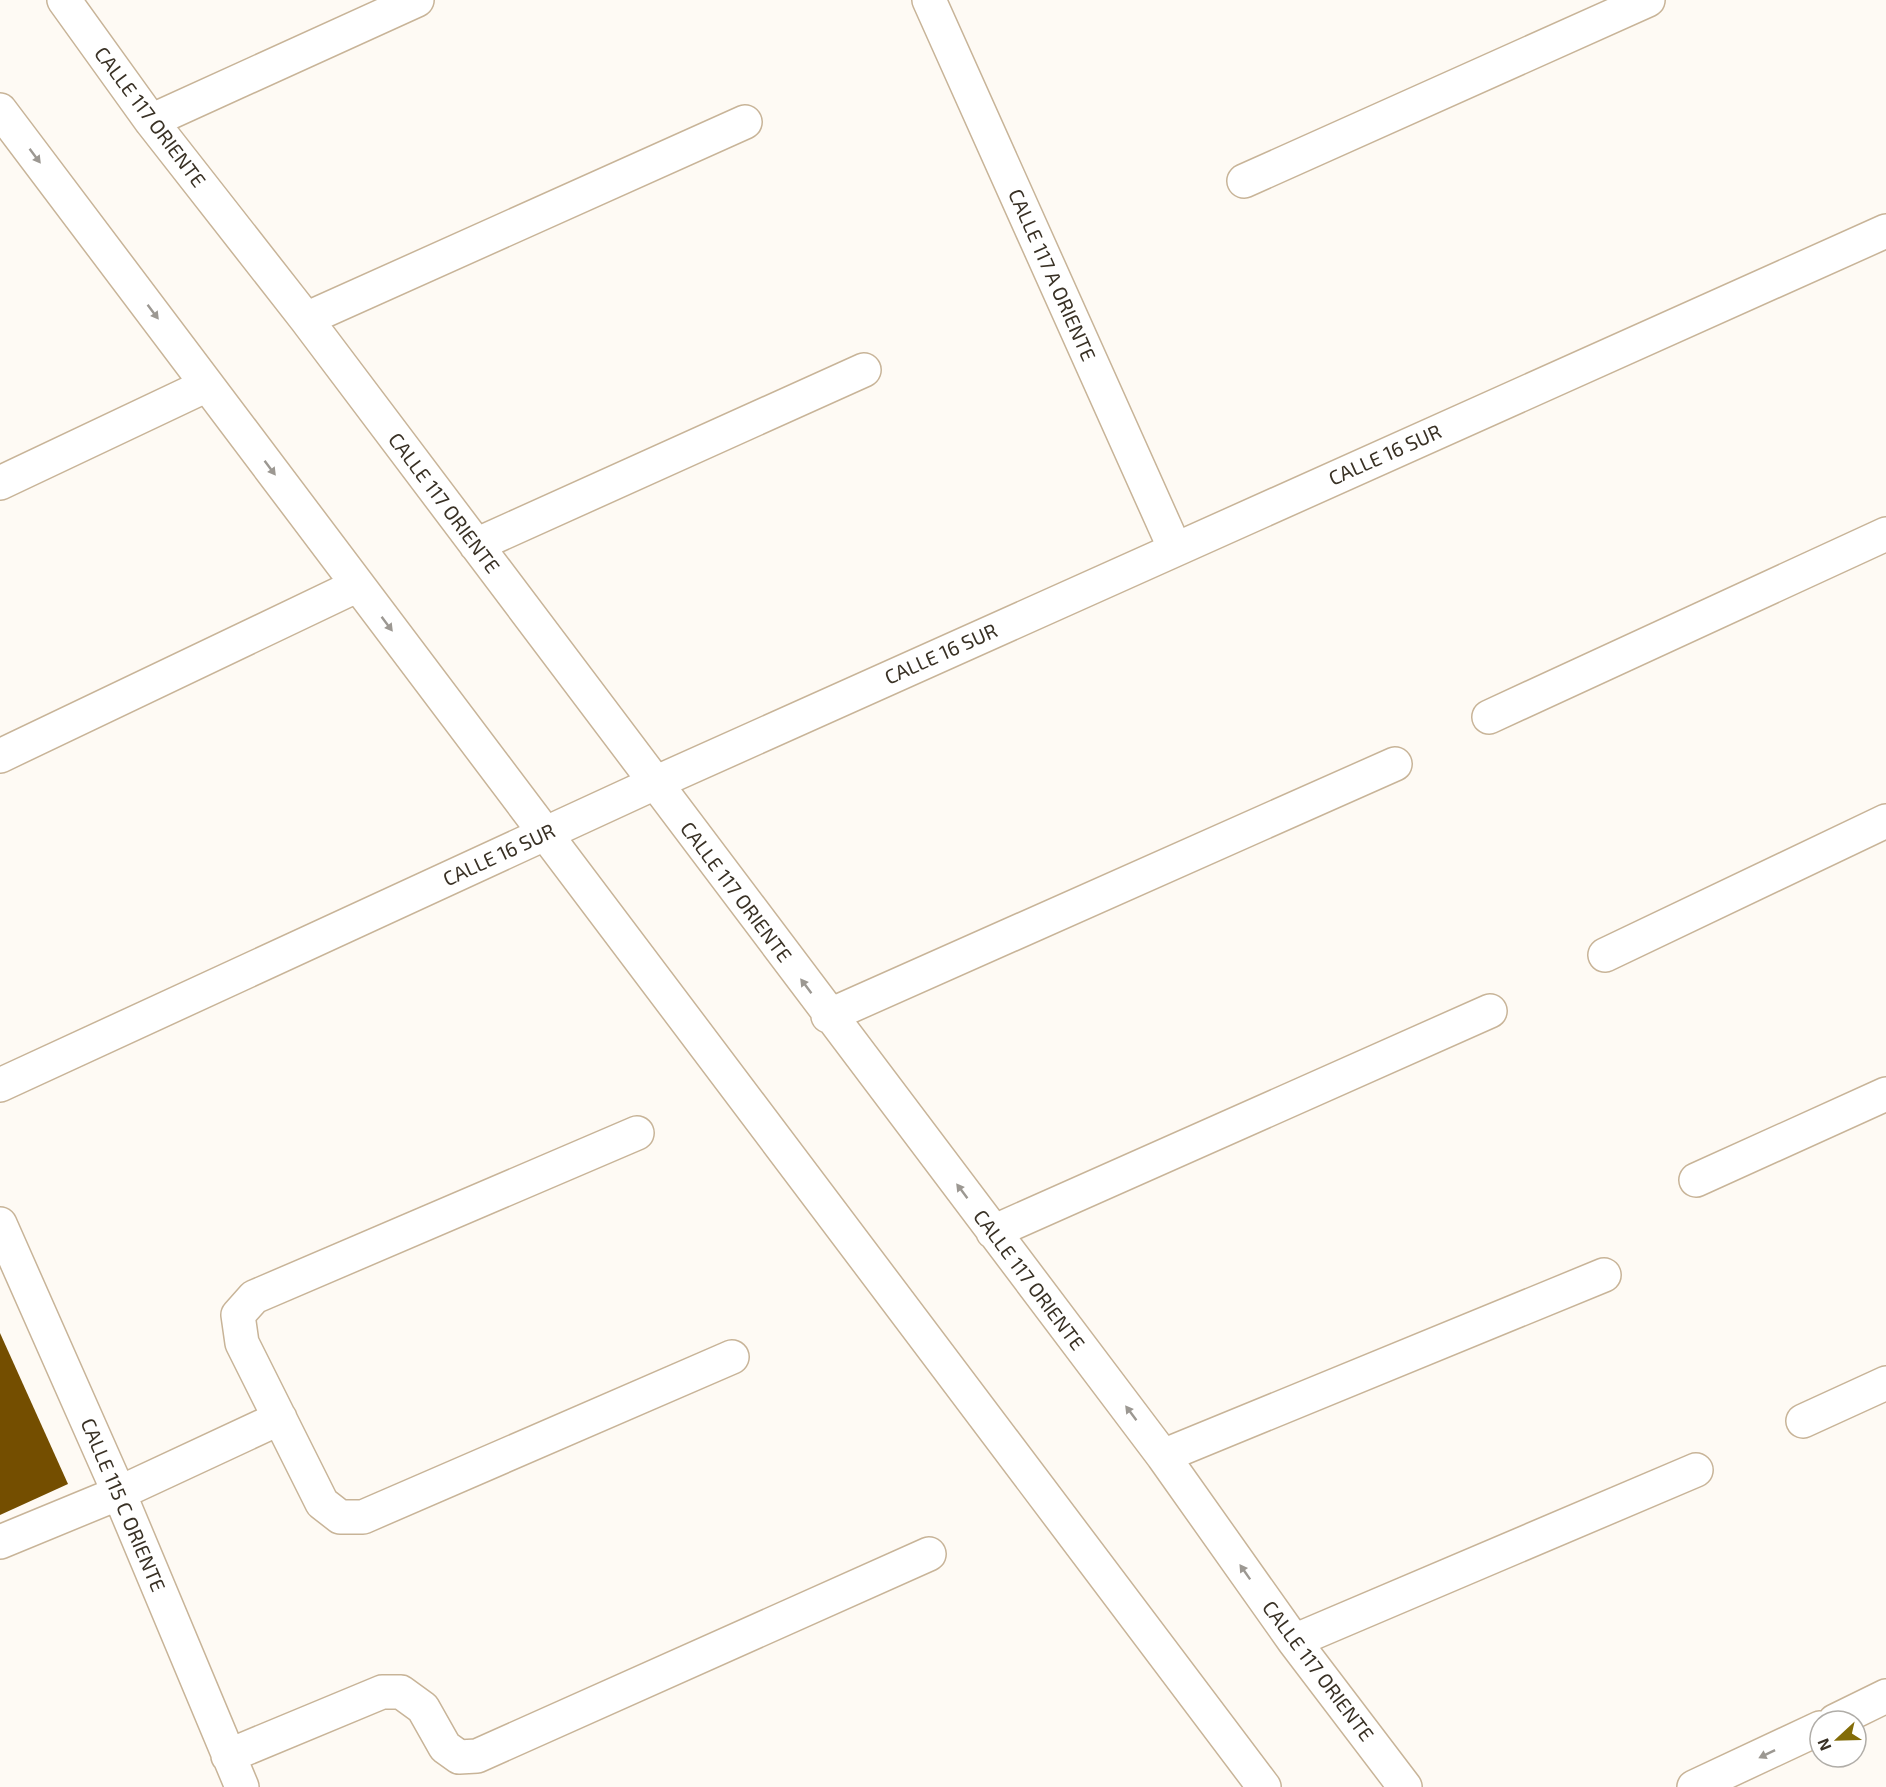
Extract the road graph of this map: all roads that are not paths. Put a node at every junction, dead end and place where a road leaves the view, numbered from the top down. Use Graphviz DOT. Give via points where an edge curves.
graph roads {
  1 [pos="64,0"];
  2 [pos="417,0"];
  3 [pos="929,0"];
  4 [pos="1648,0"];
  5 [pos="0,110"];
  6 [pos="151,121"];
  7 [pos="746,122"];
  8 [pos="1244,182"];
  9 [pos="1886,231"];
  10 [pos="306,319"];
  11 [pos="864,370"];
  12 [pos="207,385"];
  13 [pos="0,483"];
  14 [pos="1886,534"];
  15 [pos="476,545"];
  16 [pos="1175,549"];
  17 [pos="358,585"];
  18 [pos="1489,717"];
  19 [pos="0,756"];
  20 [pos="1395,764"];
  21 [pos="655,783"];
  22 [pos="1886,821"];
  23 [pos="546,833"];
  24 [pos="1605,955"];
  25 [pos="1490,1011"];
  26 [pos="828,1016"];
  27 [pos="0,1085"];
  28 [pos="1886,1094"];
  29 [pos="637,1133"];
  30 [pos="1696,1180"];
  31 [pos="0,1224"];
  32 [pos="993,1232"];
  33 [pos="1604,1275"];
  34 [pos="732,1357"];
  35 [pos="1886,1383"];
  36 [pos="280,1418"];
  37 [pos="1803,1421"];
  38 [pos="1163,1456"];
  39 [pos="1696,1470"];
  40 [pos="119,1493"];
  41 [pos="0,1542"];
  42 [pos="929,1554"];
  43 [pos="1294,1641"];
  44 [pos="1886,1696"];
  45 [pos="1859,1709"];
  46 [pos="1808,1734"];
  47 [pos="228,1756"];
  48 [pos="242,1787"];
  49 [pos="1264,1787"];
  50 [pos="1405,1787"];
  51 [pos="1694,1787"];
  1 -- 6 [label="street, CALLE 117 ORIENTE"];
  2 -- 6 [label="street"];
  3 -- 16 [label="street, CALLE 117 A ORIENTE"];
  4 -- 8 [label="street"];
  5 -- 12 [label="street, one-way"];
  6 -- 10 [label="street, CALLE 117 ORIENTE"];
  7 -- 10 [label="street"];
  9 -- 16 [label="street, CALLE 16 SUR"];
  10 -- 15 [label="street, CALLE 117 ORIENTE"];
  11 -- 15 [label="street"];
  12 -- 13 [label="street"];
  12 -- 17 [label="street, one-way"];
  14 -- 18 [label="street"];
  15 -- 21 [label="street, CALLE 117 ORIENTE"];
  16 -- 21 [label="street, CALLE 16 SUR"];
  17 -- 19 [label="street"];
  17 -- 23 [label="street, one-way"];
  20 -- 26 [label="street"];
  21 -- 23 [label="street, CALLE 16 SUR"];
  26 -- 21 [label="street, CALLE 117 ORIENTE, one-way"];
  22 -- 24 [label="street"];
  23 -- 27 [label="street, CALLE 16 SUR"];
  23 -- 49 [label="street"];
  25 -- 32 [label="street"];
  32 -- 26 [label="street, CALLE 117 ORIENTE, one-way"];
  28 -- 30 [label="street"];
  29 -- 36 [label="street" via="254,1297 238,1315 242,1343"];
  31 -- 40 [label="street, CALLE 115 C ORIENTE"];
  38 -- 32 [label="street, CALLE 117 ORIENTE, one-way"];
  33 -- 38 [label="street"];
  34 -- 36 [label="street" via="363,1517 340,1518 322,1503"];
  35 -- 37 [label="street"];
  36 -- 40 [label="street"];
  43 -- 38 [label="street, CALLE 117 ORIENTE, one-way"];
  39 -- 43 [label="street"];
  40 -- 41 [label="street"];
  40 -- 47 [label="street, CALLE 115 C ORIENTE"];
  42 -- 47 [label="street" via="477,1756 459,1757 445,1747 423,1707 401,1692 382,1692"];
  43 -- 50 [label="street, CALLE 117 ORIENTE"];
  44 -- 45 [label="street"];
  46 -- 51 [label="street, one-way"];
  47 -- 48 [label="street, CALLE 115 C ORIENTE"];
}
